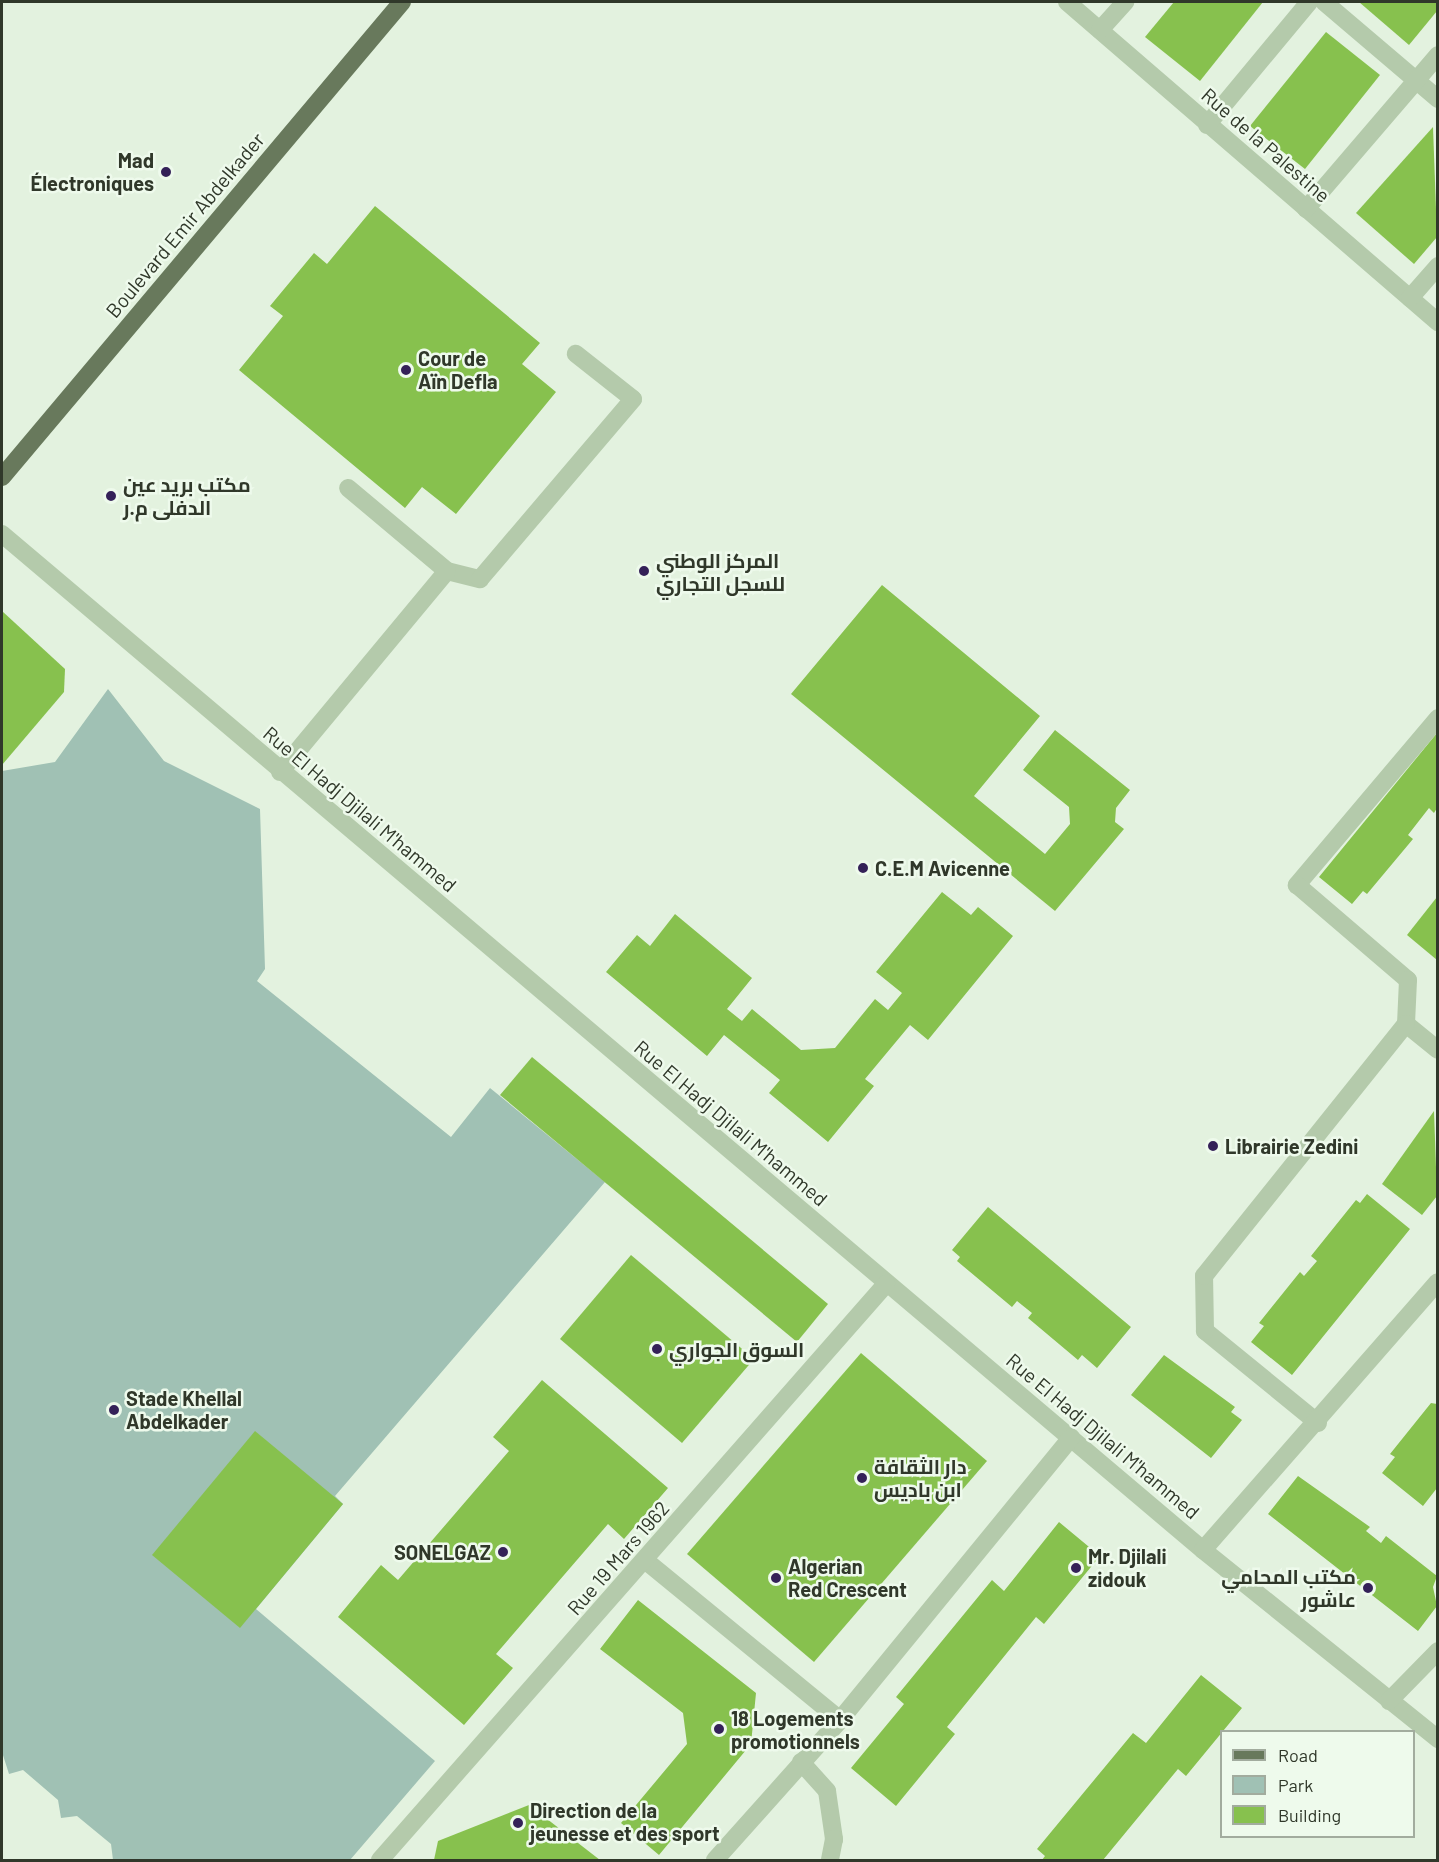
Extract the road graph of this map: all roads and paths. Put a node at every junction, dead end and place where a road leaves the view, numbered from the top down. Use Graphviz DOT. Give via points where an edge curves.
graph roads {
  1 [pos="402,2"];
  2 [pos="1067,2"];
  3 [pos="1125,2"];
  4 [pos="1309,2"];
  5 [pos="1324,2"];
  6 [pos="1100,30"];
  7 [pos="1437,55"];
  8 [pos="1417,80"];
  9 [pos="1437,99"];
  10 [pos="1207,125"];
  11 [pos="1306,209"];
  12 [pos="1437,266"];
  13 [pos="1410,298"];
  14 [pos="1437,322"];
  15 [pos="576,354"];
  16 [pos="2,477"];
  17 [pos="348,488"];
  18 [pos="2,534"];
  19 [pos="447,571"];
  20 [pos="1437,718"];
  21 [pos="280,772"];
  22 [pos="1406,1024"];
  23 [pos="1437,1050"];
  24 [pos="1437,1282"];
  25 [pos="886,1284"];
  26 [pos="1318,1423"];
  27 [pos="1071,1438"];
  28 [pos="1203,1550"];
  29 [pos="646,1561"];
  30 [pos="1437,1651"];
  31 [pos="1389,1701"];
  32 [pos="840,1720"];
  33 [pos="1437,1739"];
  34 [pos="801,1762"];
  35 [pos="380,1860"];
  36 [pos="715,1860"];
  37 [pos="830,1860"];
  1 -- 16 [label="main road, Boulevard Emir Abdelkader"];
  2 -- 6 [label="street, Rue de la Palestine"];
  3 -- 6 [label="street"];
  4 -- 10 [label="street"];
  5 -- 8 [label="street"];
  6 -- 10 [label="street, Rue de la Palestine"];
  7 -- 8 [label="street"];
  8 -- 9 [label="street"];
  8 -- 11 [label="street"];
  10 -- 11 [label="street, Rue de la Palestine"];
  11 -- 13 [label="street, Rue de la Palestine"];
  12 -- 13 [label="street"];
  13 -- 14 [label="street, Rue de la Palestine"];
  15 -- 19 [label="street" via="633,399 480,579"];
  17 -- 19 [label="street"];
  18 -- 21 [label="street, Rue El Hadj Djilali M'hammed"];
  19 -- 21 [label="street"];
  20 -- 22 [label="street" via="1297,885 1408,980"];
  21 -- 25 [label="street, Rue El Hadj Djilali M'hammed"];
  22 -- 23 [label="street"];
  22 -- 26 [label="street" via="1204,1276 1205,1331"];
  24 -- 26 [label="street"];
  25 -- 27 [label="street, Rue El Hadj Djilali M'hammed"];
  25 -- 29 [label="street, Rue 19 Mars 1962"];
  26 -- 28 [label="street"];
  27 -- 28 [label="street, Rue El Hadj Djilali M'hammed"];
  27 -- 32 [label="street"];
  28 -- 31 [label="street, Rue El Hadj Djilali M'hammed"];
  29 -- 32 [label="street"];
  29 -- 35 [label="street, Rue 19 Mars 1962"];
  30 -- 31 [label="street"];
  31 -- 33 [label="street, Rue El Hadj Djilali M'hammed"];
  32 -- 34 [label="street"];
  34 -- 36 [label="street"];
  34 -- 37 [label="street" via="827,1791 834,1839"];
}
